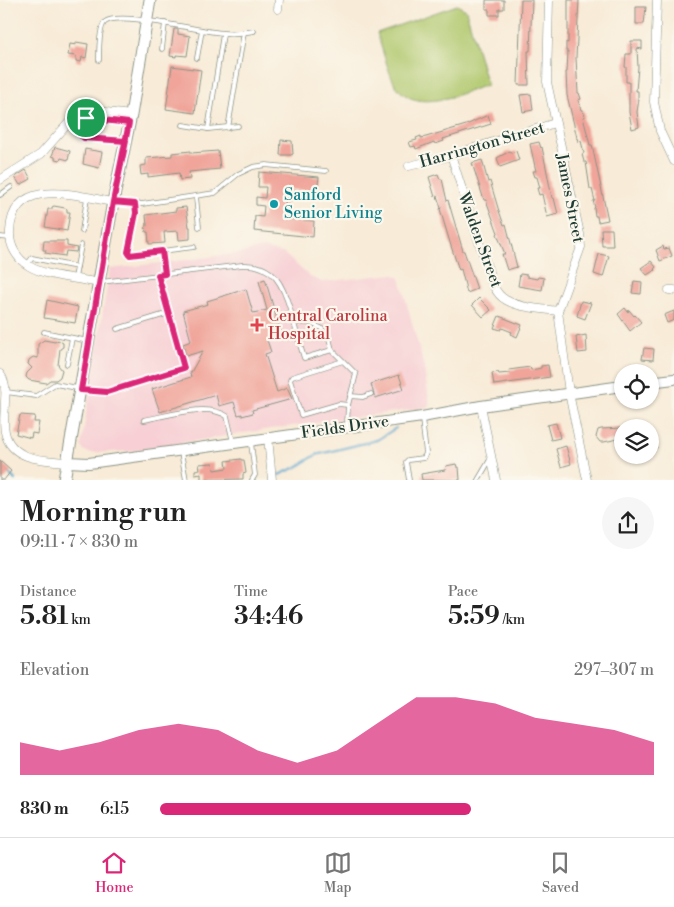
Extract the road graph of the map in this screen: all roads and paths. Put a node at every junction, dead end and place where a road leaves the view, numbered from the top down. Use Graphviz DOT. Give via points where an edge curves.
graph roads {
  1 [pos="150,0"];
  2 [pos="279,0"];
  3 [pos="550,0"];
  4 [pos="658,0"];
  5 [pos="278,9"];
  6 [pos="147,20"];
  7 [pos="165,23"];
  8 [pos="202,30"];
  9 [pos="254,31"];
  10 [pos="244,32"];
  11 [pos="223,34"];
  12 [pos="162,49"];
  13 [pos="197,58"];
  14 [pos="99,60"];
  15 [pos="130,119"];
  16 [pos="555,123"];
  17 [pos="183,125"];
  18 [pos="238,126"];
  19 [pos="228,128"];
  20 [pos="208,129"];
  21 [pos="126,141"];
  22 [pos="451,155"];
  23 [pos="674,161"];
  24 [pos="409,166"];
  25 [pos="326,171"];
  26 [pos="0,180"];
  27 [pos="11,187"];
  28 [pos="0,195"];
  29 [pos="196,197"];
  30 [pos="87,198"];
  31 [pos="113,202"];
  32 [pos="135,204"];
  33 [pos="199,227"];
  34 [pos="82,231"];
  35 [pos="0,237"];
  36 [pos="10,238"];
  37 [pos="81,245"];
  38 [pos="194,247"];
  39 [pos="162,251"];
  40 [pos="27,265"];
  41 [pos="77,267"];
  42 [pos="165,274"];
  43 [pos="158,275"];
  44 [pos="75,278"];
  45 [pos="99,283"];
  46 [pos="558,312"];
  47 [pos="169,313"];
  48 [pos="294,322"];
  49 [pos="118,329"];
  50 [pos="44,332"];
  51 [pos="72,338"];
  52 [pos="89,341"];
  53 [pos="332,350"];
  54 [pos="343,361"];
  55 [pos="67,364"];
  56 [pos="0,374"];
  57 [pos="674,379"];
  58 [pos="659,381"];
  59 [pos="614,387"];
  60 [pos="81,390"];
  61 [pos="6,392"];
  62 [pos="569,393"];
  63 [pos="371,394"];
  64 [pos="350,396"];
  65 [pos="348,405"];
  66 [pos="481,406"];
  67 [pos="422,417"];
  68 [pos="144,420"];
  69 [pos="347,426"];
  70 [pos="268,437"];
  71 [pos="250,440"];
  72 [pos="233,442"];
  73 [pos="181,450"];
  74 [pos="491,457"];
  75 [pos="67,462"];
  76 [pos="64,480"];
  77 [pos="186,480"];
  78 [pos="252,480"];
  79 [pos="272,480"];
  80 [pos="409,480"];
  81 [pos="478,480"];
  82 [pos="496,480"];
  83 [pos="587,480"];
  1 -- 6 [label="main road"];
  2 -- 5 [label="street"];
  3 -- 16 [label="street, James Street" via="547,82"];
  4 -- 23 [label="street" via="654,102 660,131"];
  6 -- 7 [label="lane"];
  6 -- 14 [label="lane" via="106,21 102,26"];
  6 -- 15 [label="main road"];
  7 -- 8 [label="lane"];
  7 -- 12 [label="lane"];
  8 -- 11 [label="lane"];
  8 -- 13 [label="lane"];
  9 -- 10 [label="lane"];
  10 -- 11 [label="lane"];
  10 -- 19 [label="lane"];
  11 -- 20 [label="lane"];
  15 -- 21 [label="main road"];
  15 -- 21 [label="lane" via="86,118 75,131 84,138"];
  15 -- 26 [label="street" via="80,110 41,154"];
  16 -- 22 [label="street, Harrington Street"];
  16 -- 46 [label="street, James Street" via="581,247"];
  17 -- 20 [label="lane"];
  18 -- 19 [label="lane"];
  19 -- 20 [label="lane"];
  21 -- 31 [label="main road"];
  22 -- 24 [label="street, Harrington Street"];
  22 -- 46 [label="street, Walden Street" via="498,294 517,304"];
  25 -- 29 [label="lane" via="266,165 253,167 238,174 215,193"];
  27 -- 28 [label="lane"];
  29 -- 32 [label="lane"];
  29 -- 33 [label="lane"];
  30 -- 31 [label="street"];
  30 -- 34 [label="lane"];
  30 -- 36 [label="street" via="46,192 29,197 16,210"];
  31 -- 32 [label="lane"];
  31 -- 45 [label="main road"];
  32 -- 39 [label="lane" via="128,252 130,255"];
  35 -- 36 [label="lane"];
  36 -- 40 [label="street" via="14,251"];
  37 -- 41 [label="lane"];
  38 -- 39 [label="lane"];
  39 -- 42 [label="lane"];
  40 -- 41 [label="lane" via="36,258"];
  40 -- 44 [label="street"];
  41 -- 44 [label="lane"];
  42 -- 43 [label="lane"];
  42 -- 48 [label="lane" via="242,265 261,267 272,274 284,289"];
  43 -- 45 [label="lane"];
  43 -- 47 [label="lane"];
  44 -- 45 [label="street"];
  45 -- 52 [label="main road"];
  46 -- 62 [label="street, James Street"];
  47 -- 49 [label="lane"];
  47 -- 60 [label="lane" via="184,368 107,392"];
  48 -- 53 [label="lane" via="321,328 329,338"];
  48 -- 53 [label="lane" via="304,358"];
  50 -- 51 [label="lane"];
  51 -- 52 [label="lane"];
  51 -- 55 [label="lane"];
  52 -- 60 [label="main road"];
  53 -- 54 [label="lane"];
  54 -- 64 [label="lane" via="356,374"];
  54 -- 65 [label="lane" via="290,380 301,415 335,405"];
  56 -- 61 [label="street"];
  57 -- 58 [label="street"];
  59 -- 62 [label="street, Fields Drive"];
  60 -- 61 [label="lane" via="54,384 36,396"];
  60 -- 75 [label="main road"];
  61 -- 75 [label="street" via="4,425 8,442 31,459"];
  62 -- 66 [label="street, Fields Drive"];
  62 -- 83 [label="street, James Street"];
  63 -- 64 [label="lane"];
  64 -- 65 [label="lane"];
  65 -- 69 [label="lane"];
  66 -- 67 [label="street, Fields Drive"];
  66 -- 74 [label="street"];
  67 -- 69 [label="street, Fields Drive"];
  67 -- 80 [label="lane" via="426,453 424,458 406,462"];
  68 -- 72 [label="lane" via="204,409 217,410 227,416"];
  69 -- 70 [label="street, Fields Drive"];
  70 -- 71 [label="street, Fields Drive"];
  70 -- 79 [label="street"];
  71 -- 72 [label="street, Fields Drive"];
  71 -- 78 [label="lane" via="255,475"];
  72 -- 73 [label="street, Fields Drive"];
  73 -- 75 [label="street, Fields Drive" via="89,463"];
  73 -- 77 [label="lane"];
  74 -- 81 [label="lane"];
  74 -- 82 [label="street"];
  75 -- 76 [label="main road"];
}
